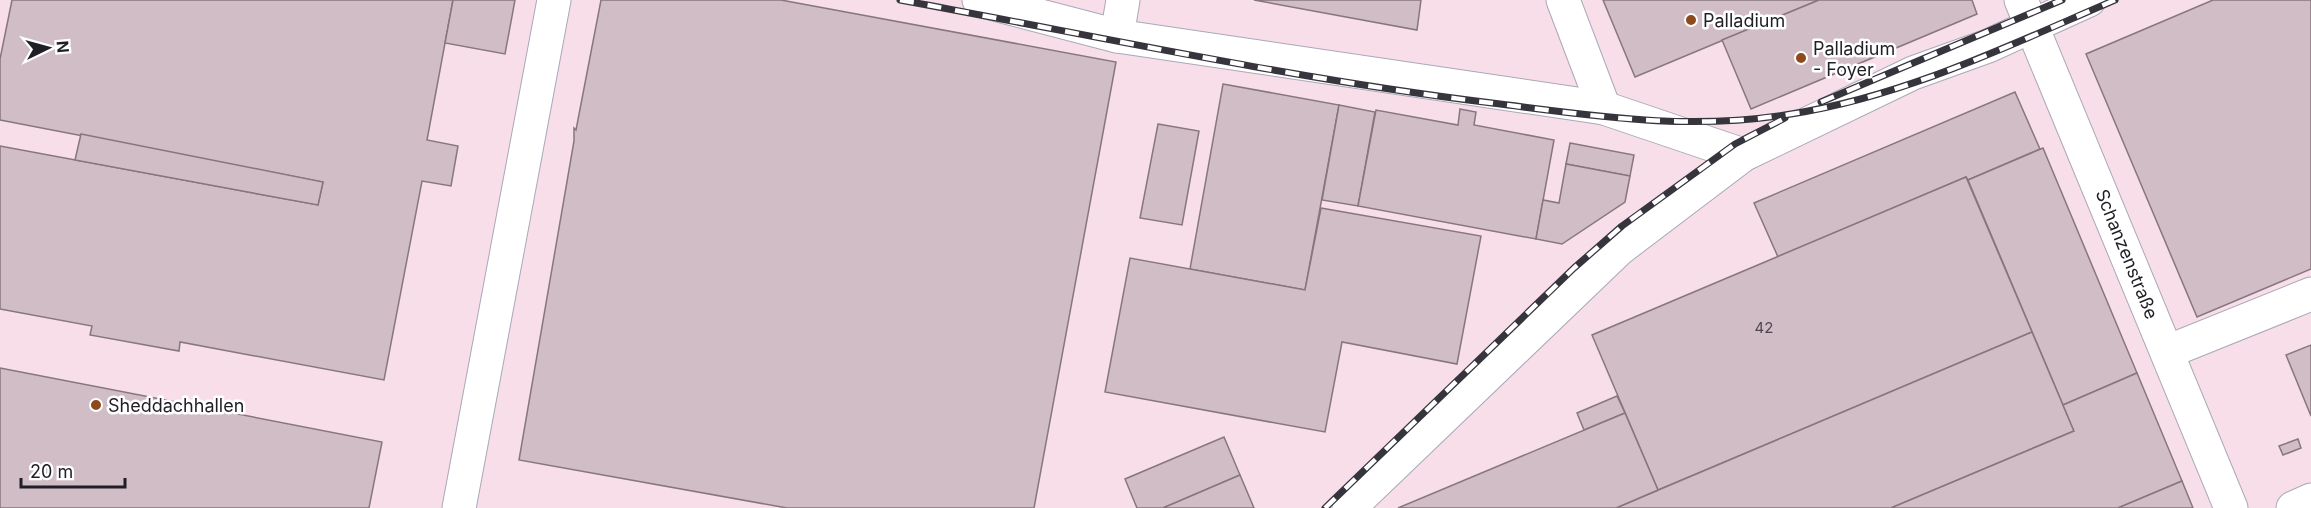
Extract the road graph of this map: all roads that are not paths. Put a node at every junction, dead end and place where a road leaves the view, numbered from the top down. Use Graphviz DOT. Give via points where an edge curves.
graph roads {
  1 [pos="554,0"];
  2 [pos="979,0"];
  3 [pos="1123,0"];
  4 [pos="1563,0"];
  5 [pos="2089,0"];
  6 [pos="2026,13"];
  7 [pos="1117,36"];
  8 [pos="1604,108"];
  9 [pos="1743,155"];
  10 [pos="2311,294"];
  11 [pos="2167,352"];
  12 [pos="2311,500"];
  13 [pos="459,508"];
  14 [pos="1348,508"];
  15 [pos="2231,508"];
  16 [pos="2293,508"];
  1 -- 13 [label="street"];
  2 -- 7 [label="street"];
  3 -- 7 [label="street"];
  4 -- 8 [label="street"];
  5 -- 6 [label="street"];
  6 -- 9 [label="street" via="1990,45 1912,73"];
  6 -- 11 [label="street, Schanzenstraße"];
  7 -- 8 [label="street"];
  8 -- 9 [label="street"];
  9 -- 14 [label="street" via="1619,249"];
  10 -- 11 [label="street"];
  11 -- 15 [label="street, Schanzenstraße"];
  12 -- 16 [label="street"];
}
